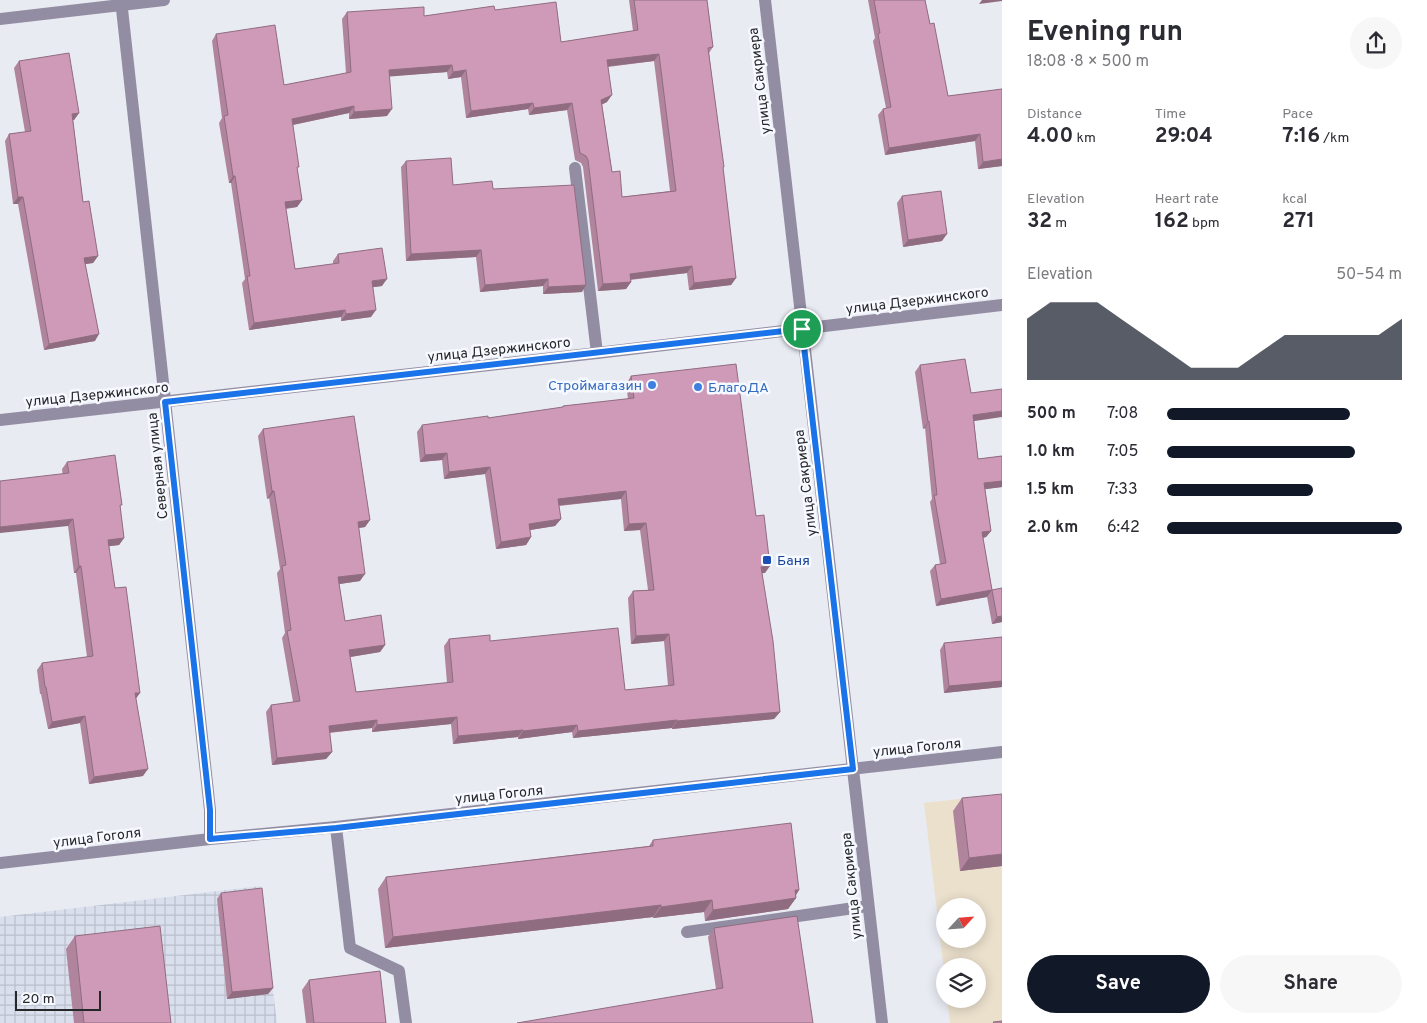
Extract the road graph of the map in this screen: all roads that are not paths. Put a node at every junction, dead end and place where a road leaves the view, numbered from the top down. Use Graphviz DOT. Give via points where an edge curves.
graph roads {
  1 [pos="164,0"];
  2 [pos="765,0"];
  3 [pos="121,2"];
  4 [pos="0,19"];
  5 [pos="575,168"];
  6 [pos="1002,305"];
  7 [pos="802,329"];
  8 [pos="597,353"];
  9 [pos="165,402"];
  10 [pos="0,420"];
  11 [pos="1002,752"];
  12 [pos="853,769"];
  13 [pos="336,828"];
  14 [pos="210,839"];
  15 [pos="0,863"];
  16 [pos="868,906"];
  17 [pos="686,932"];
  18 [pos="406,1023"];
  19 [pos="882,1023"];
  1 -- 3 [label="street"];
  2 -- 7 [label="street, улица Сакриера"];
  3 -- 4 [label="street"];
  3 -- 9 [label="street, Северная улица"];
  5 -- 8 [label="street"];
  6 -- 7 [label="street, улица Дзержинского"];
  7 -- 8 [label="street, улица Дзержинского"];
  7 -- 12 [label="street, улица Сакриера"];
  8 -- 9 [label="street, улица Дзержинского"];
  9 -- 10 [label="street, улица Дзержинского"];
  9 -- 14 [label="street, Северная улица" via="209,800"];
  11 -- 12 [label="street, улица Гоголя"];
  12 -- 13 [label="street, улица Гоголя"];
  12 -- 16 [label="street, улица Сакриера"];
  13 -- 14 [label="street, улица Гоголя"];
  13 -- 18 [label="street" via="350,948 399,971"];
  14 -- 15 [label="street, улица Гоголя"];
  16 -- 17 [label="street"];
  16 -- 19 [label="street, улица Сакриера"];
}
